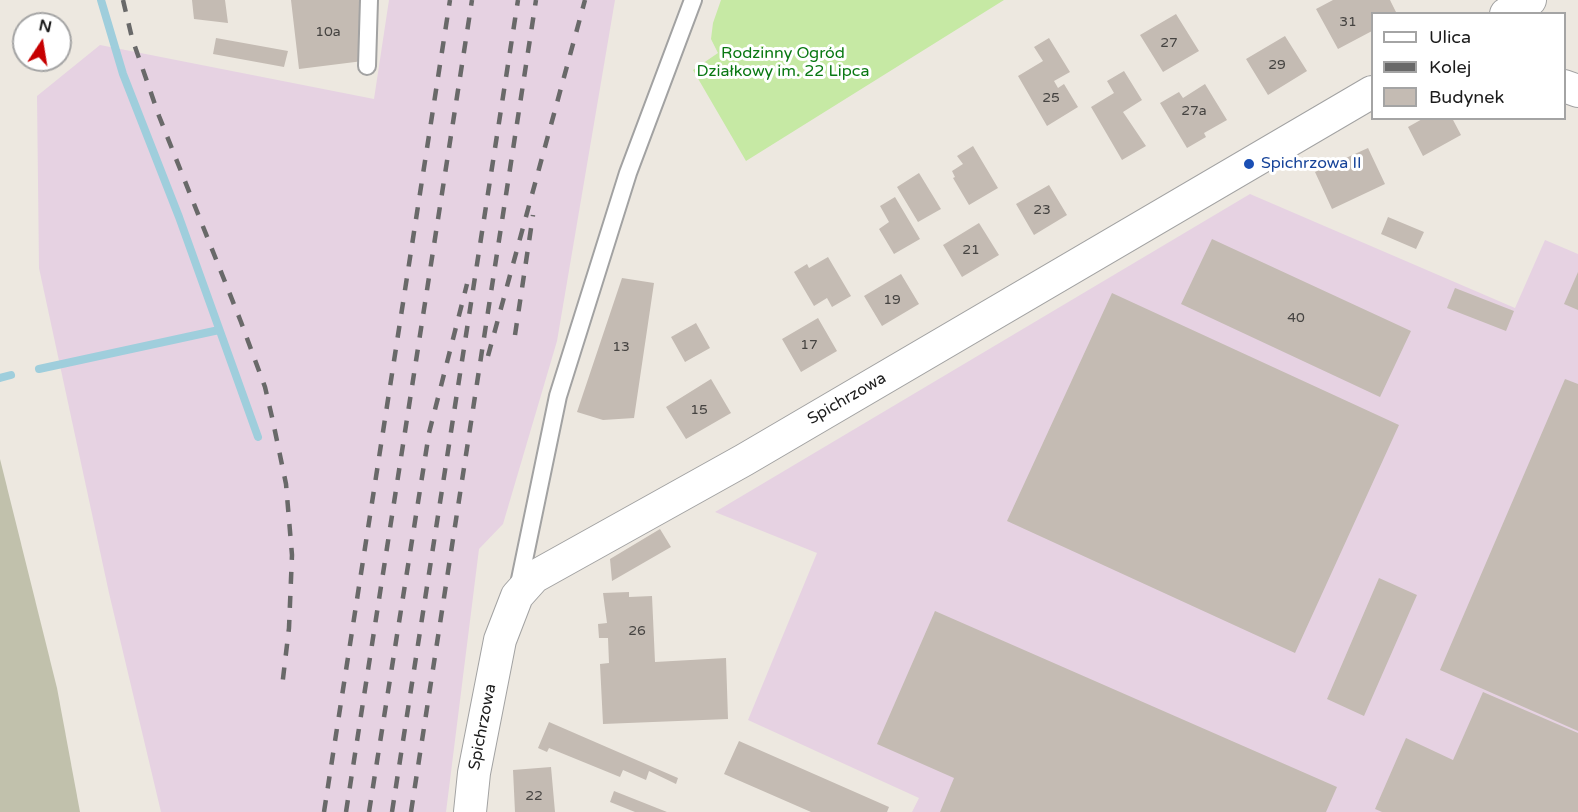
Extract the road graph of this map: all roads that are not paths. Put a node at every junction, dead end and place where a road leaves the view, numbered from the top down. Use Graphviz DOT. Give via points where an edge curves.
graph roads {
  1 [pos="369,0"];
  2 [pos="693,0"];
  3 [pos="1530,0"];
  4 [pos="1509,12"];
  5 [pos="367,66"];
  6 [pos="1371,93"];
  7 [pos="517,596"];
  8 [pos="470,812"];
  1 -- 5 [label="lane"];
  2 -- 7 [label="lane" via="628,173 558,396"];
  3 -- 4 [label="street"];
  6 -- 7 [label="street, Spichrzowa" via="744,460 534,577"];
  7 -- 8 [label="street, Spichrzowa" via="500,640"];
}
